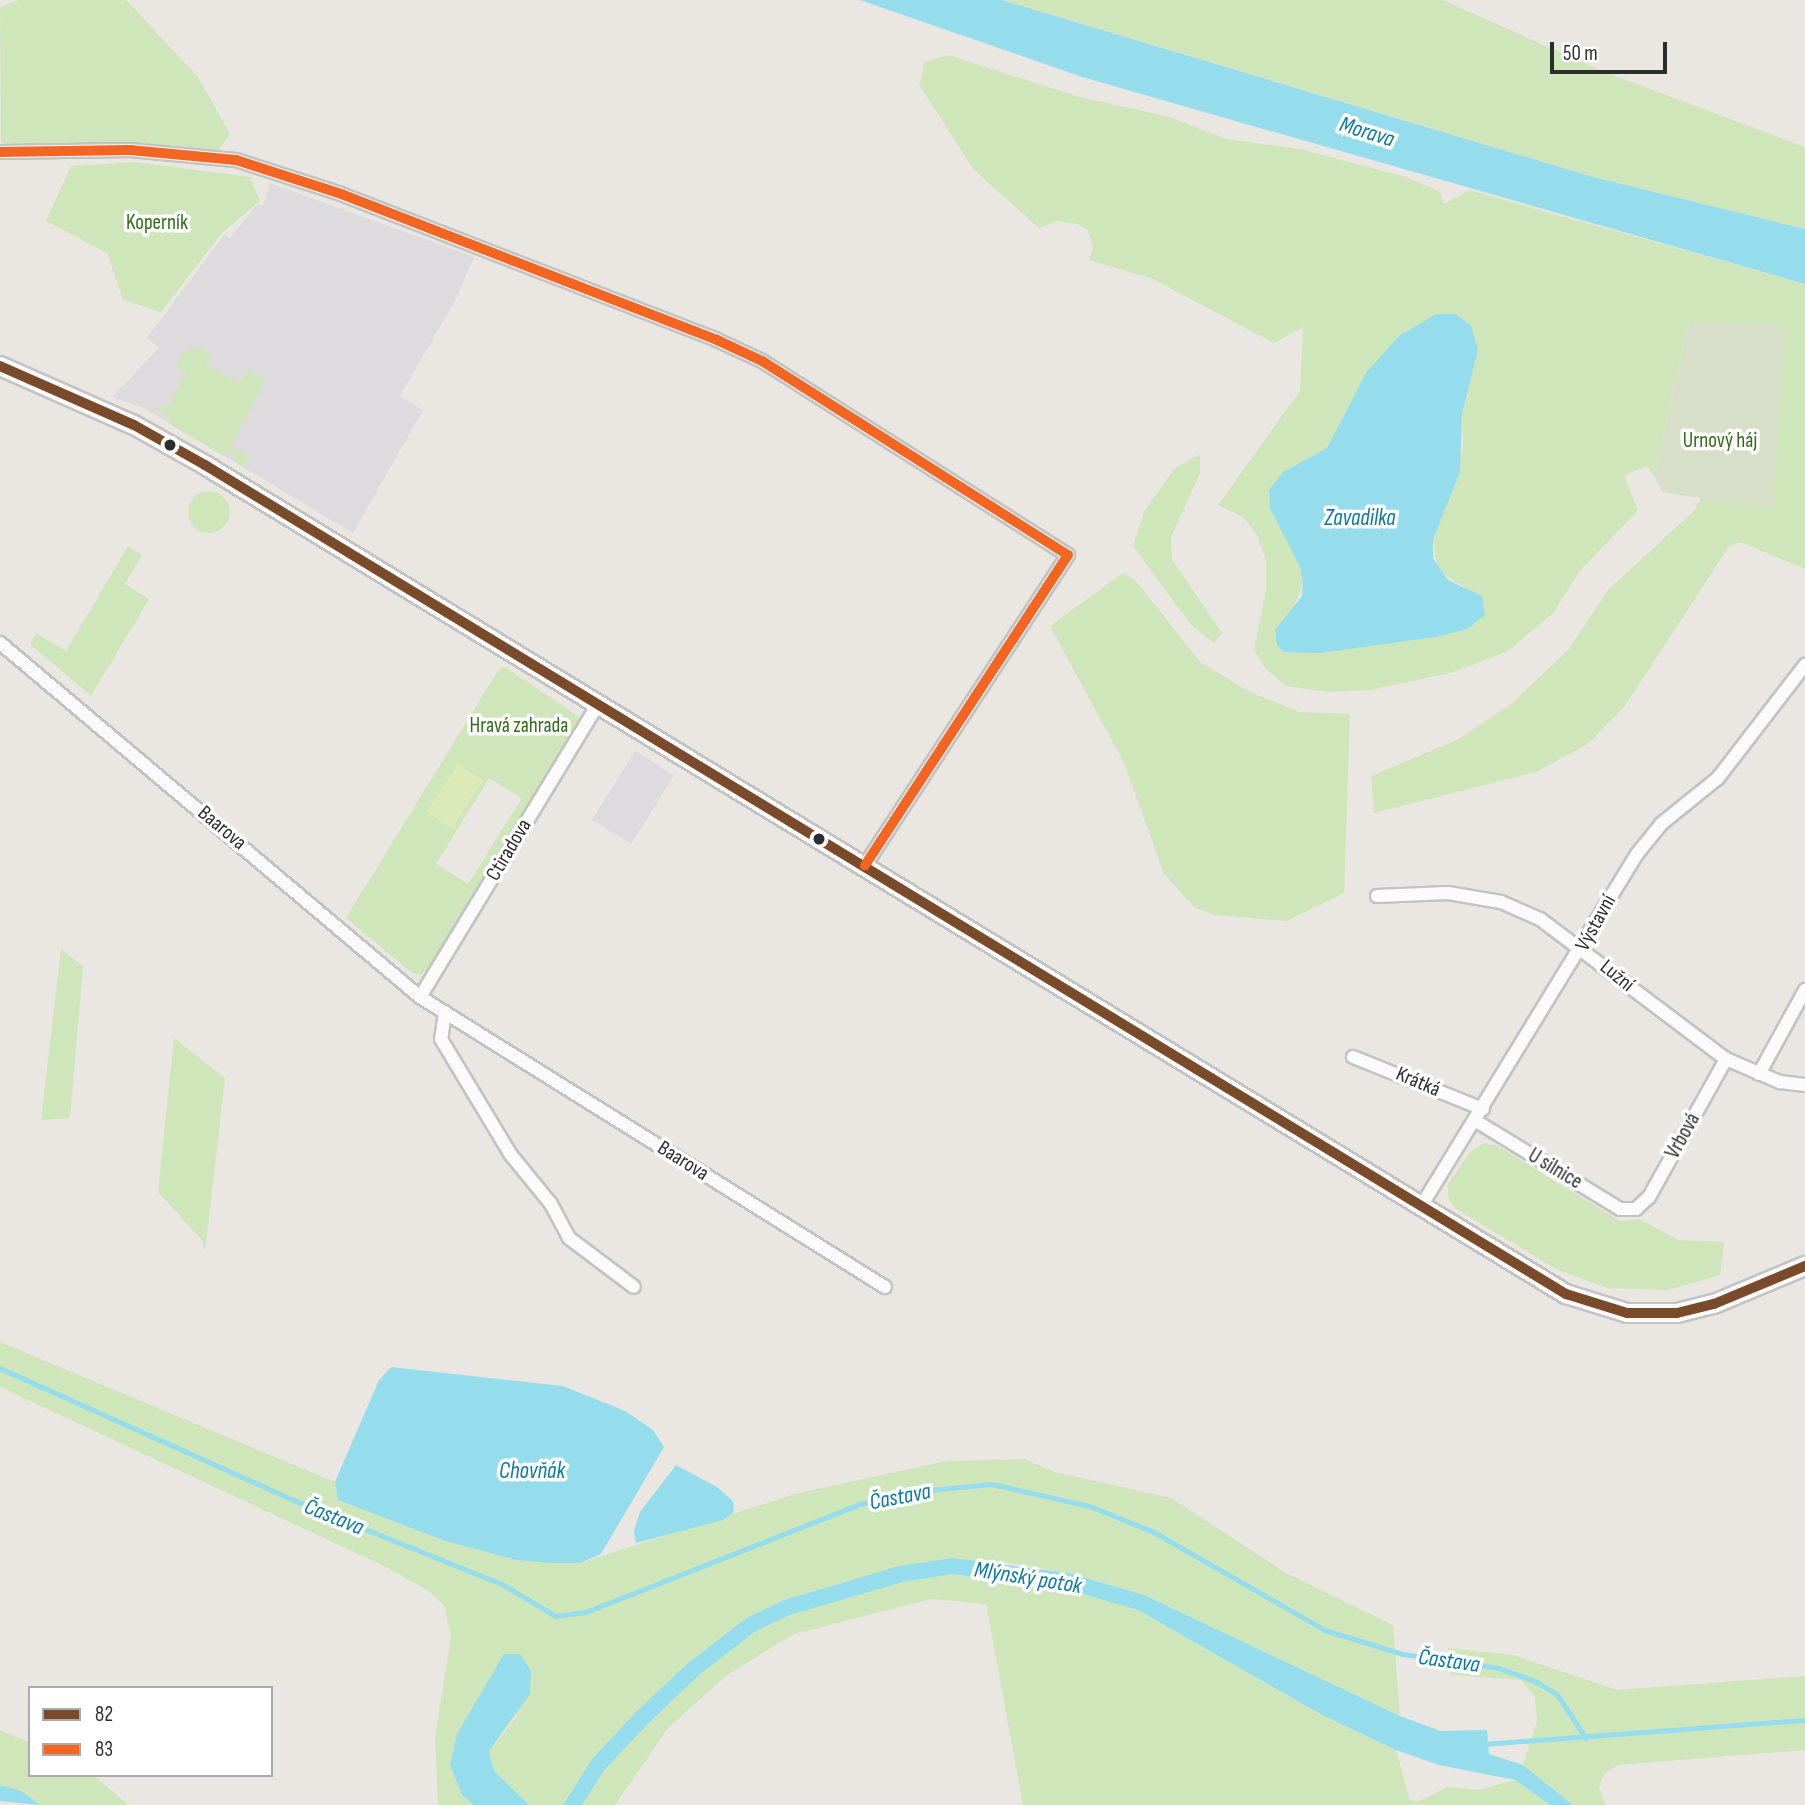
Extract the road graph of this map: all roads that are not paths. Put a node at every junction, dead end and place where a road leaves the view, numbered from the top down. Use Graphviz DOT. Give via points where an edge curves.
graph roads {
  1 [pos="0,152"];
  2 [pos="0,367"];
  3 [pos="0,643"];
  4 [pos="1805,665"];
  5 [pos="598,704"];
  6 [pos="865,865"];
  7 [pos="1377,896"];
  8 [pos="1583,948"];
  9 [pos="1805,990"];
  10 [pos="421,997"];
  11 [pos="445,1012"];
  12 [pos="1353,1056"];
  13 [pos="1726,1059"];
  14 [pos="1759,1074"];
  15 [pos="1805,1085"];
  16 [pos="1483,1109"];
  17 [pos="1476,1121"];
  18 [pos="1420,1208"];
  19 [pos="1636,1209"];
  20 [pos="1805,1266"];
  21 [pos="634,1287"];
  22 [pos="886,1287"];
  1 -- 6 [label="street" via="130,150 236,160 341,194 762,361 1068,555"];
  2 -- 5 [label="main road" via="156,437"];
  3 -- 10 [label="street, Baarova"];
  4 -- 8 [label="street, Výstavní" via="1718,778 1661,824 1637,853"];
  5 -- 6 [label="main road"];
  5 -- 10 [label="street, Ctiradova"];
  6 -- 18 [label="main road"];
  7 -- 8 [label="street, Lužní" via="1448,893 1500,902 1562,932"];
  8 -- 13 [label="street, Lužní"];
  8 -- 16 [label="street, Výstavní"];
  9 -- 14 [label="street"];
  10 -- 11 [label="street, Baarova"];
  11 -- 21 [label="street" via="441,1039 511,1155 551,1204 569,1238"];
  11 -- 22 [label="street, Baarova"];
  12 -- 16 [label="street, Krátká"];
  13 -- 14 [label="street, Lužní"];
  13 -- 19 [label="street, Vrbová" via="1649,1197"];
  14 -- 15 [label="street, Lužní"];
  16 -- 17 [label="street, Výstavní"];
  17 -- 18 [label="street, Výstavní"];
  17 -- 19 [label="street, U silnice" via="1620,1209"];
  18 -- 20 [label="main road" via="1552,1286 1627,1313 1692,1310"];
}
